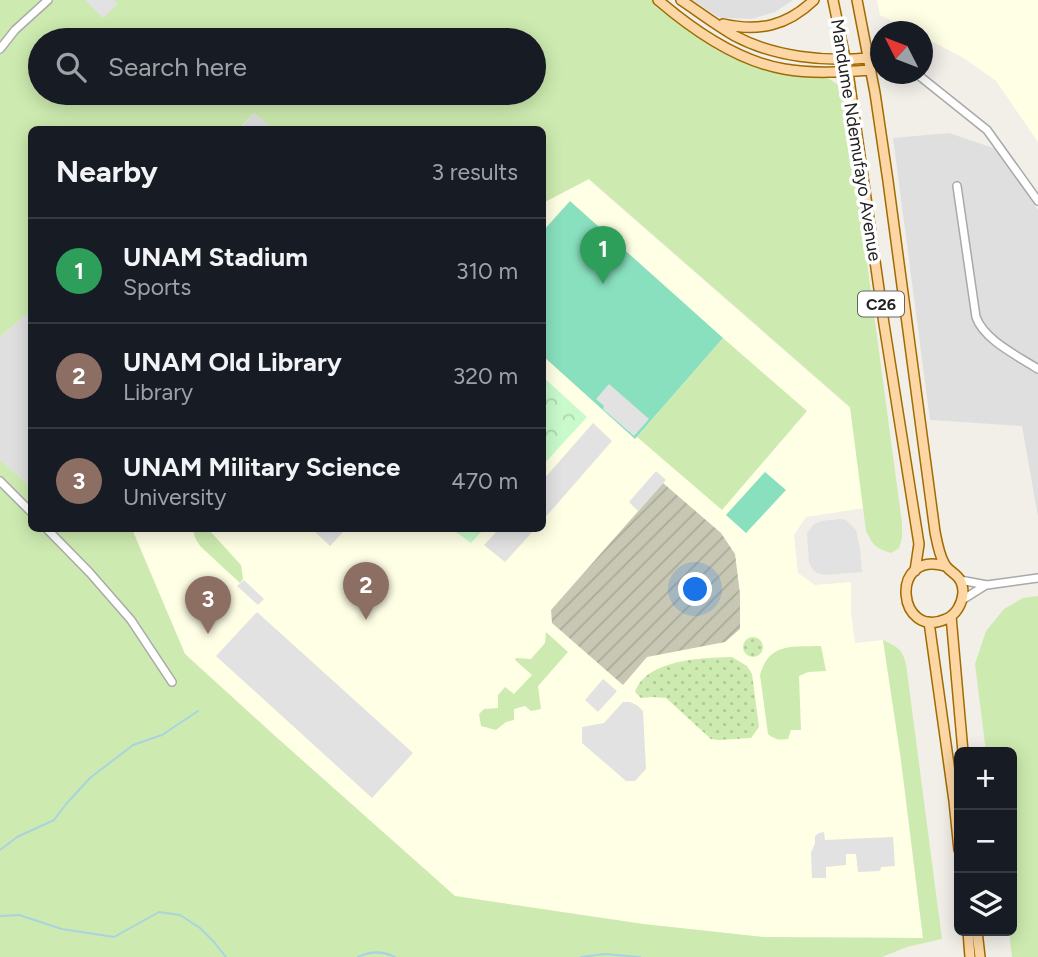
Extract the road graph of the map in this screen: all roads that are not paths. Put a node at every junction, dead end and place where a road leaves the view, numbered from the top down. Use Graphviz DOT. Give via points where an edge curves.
graph roads {
  1 [pos="48,0"];
  2 [pos="658,0"];
  3 [pos="681,0"];
  4 [pos="814,0"];
  5 [pos="833,0"];
  6 [pos="858,0"];
  7 [pos="714,23"];
  8 [pos="0,49"];
  9 [pos="868,58"];
  10 [pos="846,60"];
  11 [pos="870,60"];
  12 [pos="870,68"];
  13 [pos="848,72"];
  14 [pos="878,84"];
  15 [pos="930,84"];
  16 [pos="957,186"];
  17 [pos="1038,201"];
  18 [pos="1038,369"];
  19 [pos="0,481"];
  20 [pos="28,509"];
  21 [pos="50,532"];
  22 [pos="945,566"];
  23 [pos="915,571"];
  24 [pos="1038,578"];
  25 [pos="960,580"];
  26 [pos="987,585"];
  27 [pos="961,603"];
  28 [pos="951,616"];
  29 [pos="929,622"];
  30 [pos="172,682"];
  31 [pos="963,747"];
  32 [pos="955,810"];
  33 [pos="969,936"];
  34 [pos="978,936"];
  35 [pos="971,957"];
  36 [pos="980,957"];
  1 -- 8 [label="street"];
  2 -- 13 [label="main road" via="717,43 752,60 784,69"];
  3 -- 7 [label="main road"];
  4 -- 7 [label="main road" via="798,14 771,26"];
  5 -- 10 [label="main road, Mandume Ndemufayo Avenue / C26"];
  6 -- 9 [label="main road, Mandume Ndemufayo Avenue / C26"];
  7 -- 10 [label="main road" via="761,47"];
  9 -- 10 [label="main road"];
  9 -- 11 [label="main road, Mandume Ndemufayo Avenue / C26"];
  10 -- 13 [label="main road, Mandume Ndemufayo Avenue / C26"];
  12 -- 13 [label="main road"];
  13 -- 23 [label="main road, Mandume Ndemufayo Avenue / C26" via="919,544"];
  14 -- 22 [label="main road, Mandume Ndemufayo Avenue / C26" via="935,531"];
  15 -- 17 [label="street" via="987,130"];
  16 -- 18 [label="street" via="978,325"];
  19 -- 20 [label="street"];
  21 -- 30 [label="street" via="131,620"];
  22 -- 23 [label="main road" via="930,564"];
  22 -- 25 [label="main road"];
  23 -- 29 [label="main road, Mandume Ndemufayo Avenue / C26" via="905,597 910,610"];
  24 -- 26 [label="street"];
  25 -- 26 [label="street"];
  25 -- 27 [label="main road"];
  26 -- 27 [label="street"];
  27 -- 28 [label="main road"];
  28 -- 29 [label="main road"];
  28 -- 31 [label="main road"];
  29 -- 32 [label="main road"];
  33 -- 35 [label="main road"];
  34 -- 36 [label="main road"];
}
